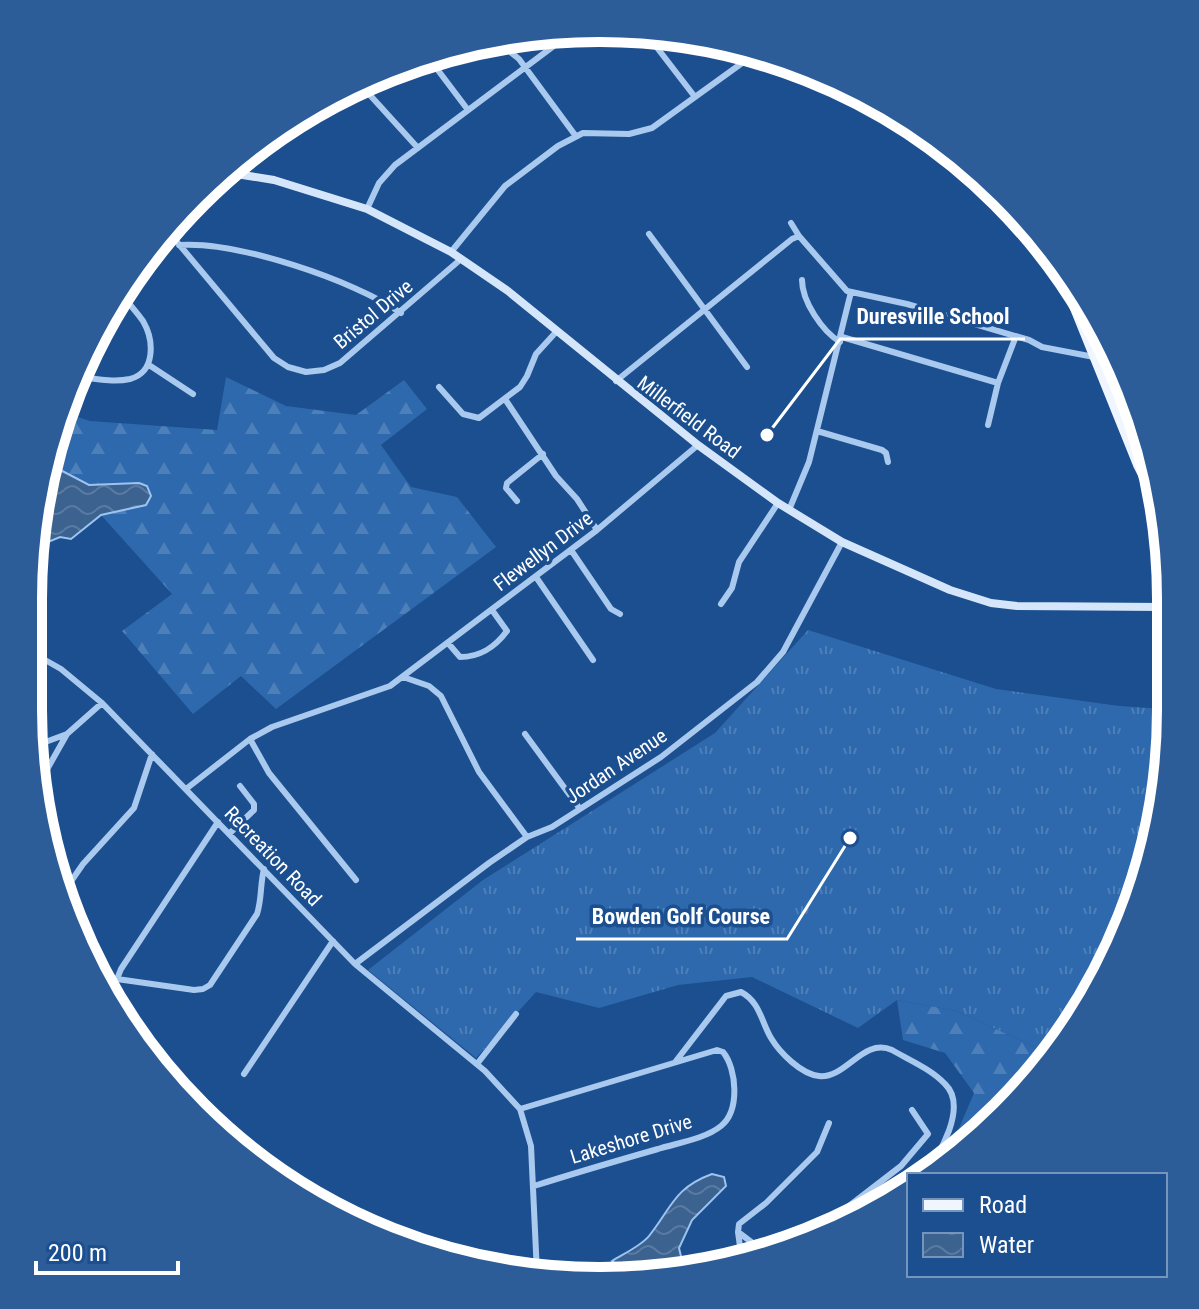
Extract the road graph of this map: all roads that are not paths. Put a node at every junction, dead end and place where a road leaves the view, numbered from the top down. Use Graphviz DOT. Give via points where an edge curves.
graph roads {
  1 [pos="556,44"];
  2 [pos="655,45"];
  3 [pos="509,50"];
  4 [pos="745,61"];
  5 [pos="436,67"];
  6 [pos="525,67"];
  7 [pos="368,92"];
  8 [pos="695,97"];
  9 [pos="468,110"];
  10 [pos="575,135"];
  11 [pos="418,148"];
  12 [pos="239,174"];
  13 [pos="367,209"];
  14 [pos="791,223"];
  15 [pos="649,234"];
  16 [pos="799,236"];
  17 [pos="174,239"];
  18 [pos="179,245"];
  19 [pos="451,252"];
  20 [pos="461,259"];
  21 [pos="802,280"];
  22 [pos="851,292"];
  23 [pos="128,303"];
  24 [pos="1075,309"];
  25 [pos="704,310"];
  26 [pos="401,313"];
  27 [pos="556,332"];
  28 [pos="1016,336"];
  29 [pos="841,339"];
  30 [pos="1094,357"];
  31 [pos="149,365"];
  32 [pos="747,367"];
  33 [pos="88,377"];
  34 [pos="616,381"];
  35 [pos="998,383"];
  36 [pos="439,387"];
  37 [pos="193,394"];
  38 [pos="505,399"];
  39 [pos="1126,417"];
  40 [pos="1120,420"];
  41 [pos="988,425"];
  42 [pos="817,431"];
  43 [pos="698,445"];
  44 [pos="543,454"];
  45 [pos="888,462"];
  46 [pos="1142,474"];
  47 [pos="517,501"];
  48 [pos="778,503"];
  49 [pos="789,510"];
  50 [pos="597,530"];
  51 [pos="842,542"];
  52 [pos="571,550"];
  53 [pos="536,577"];
  54 [pos="721,604"];
  55 [pos="1157,607"];
  56 [pos="492,610"];
  57 [pos="620,614"];
  58 [pos="448,643"];
  59 [pos="42,658"];
  60 [pos="593,660"];
  61 [pos="403,677"];
  62 [pos="102,703"];
  63 [pos="67,734"];
  64 [pos="525,734"];
  65 [pos="250,739"];
  66 [pos="43,743"];
  67 [pos="152,754"];
  68 [pos="46,772"];
  69 [pos="240,786"];
  70 [pos="186,789"];
  71 [pos="580,809"];
  72 [pos="218,822"];
  73 [pos="229,834"];
  74 [pos="527,837"];
  75 [pos="264,869"];
  76 [pos="356,880"];
  77 [pos="70,883"];
  78 [pos="333,941"];
  79 [pos="355,964"];
  80 [pos="112,979"];
  81 [pos="117,979"];
  82 [pos="516,1014"];
  83 [pos="676,1061"];
  84 [pos="477,1064"];
  85 [pos="244,1074"];
  86 [pos="520,1109"];
  87 [pos="912,1110"];
  88 [pos="829,1123"];
  89 [pos="940,1151"];
  90 [pos="534,1186"];
  91 [pos="839,1213"];
  92 [pos="738,1232"];
  93 [pos="755,1245"];
  94 [pos="740,1249"];
  95 [pos="537,1263"];
  1 -- 6 [label="street"];
  2 -- 8 [label="street"];
  3 -- 6 [label="street"];
  4 -- 8 [label="street"];
  5 -- 9 [label="street"];
  6 -- 9 [label="street"];
  6 -- 10 [label="street"];
  7 -- 11 [label="street"];
  8 -- 10 [label="street" via="647,131"];
  9 -- 11 [label="street"];
  10 -- 19 [label="street" via="505,186"];
  11 -- 13 [label="street" via="383,178"];
  12 -- 13 [label="main road, Millerfield Road"];
  13 -- 19 [label="main road, Millerfield Road"];
  14 -- 16 [label="street"];
  15 -- 25 [label="street"];
  16 -- 22 [label="street"];
  16 -- 25 [label="street"];
  17 -- 18 [label="street, Bristol Drive"];
  18 -- 26 [label="street" via="274,258"];
  18 -- 26 [label="street, Bristol Drive" via="266,351 297,370 315,372 340,363"];
  19 -- 20 [label="main road, Millerfield Road"];
  20 -- 26 [label="street, Bristol Drive"];
  20 -- 27 [label="main road, Millerfield Road"];
  21 -- 29 [label="street" via="805,299 832,336"];
  22 -- 28 [label="street"];
  22 -- 29 [label="street"];
  23 -- 31 [label="street" via="149,334"];
  24 -- 30 [label="main road"];
  25 -- 32 [label="street"];
  25 -- 34 [label="street"];
  27 -- 34 [label="main road, Millerfield Road"];
  27 -- 38 [label="street" via="536,354 525,381"];
  28 -- 30 [label="street"];
  28 -- 35 [label="street"];
  29 -- 35 [label="street"];
  29 -- 42 [label="street"];
  30 -- 40 [label="main road"];
  31 -- 33 [label="street" via="128,379"];
  31 -- 37 [label="street"];
  34 -- 43 [label="main road, Millerfield Road"];
  35 -- 41 [label="street"];
  36 -- 38 [label="street" via="473,418"];
  38 -- 44 [label="street"];
  39 -- 40 [label="street"];
  40 -- 46 [label="main road"];
  42 -- 45 [label="street" via="882,450"];
  42 -- 49 [label="street"];
  43 -- 48 [label="main road, Millerfield Road"];
  43 -- 50 [label="street, Flewellyn Drive"];
  44 -- 47 [label="street" via="507,483"];
  44 -- 50 [label="street"];
  48 -- 49 [label="main road, Millerfield Road"];
  48 -- 54 [label="street" via="739,562"];
  49 -- 51 [label="main road, Millerfield Road"];
  50 -- 52 [label="street, Flewellyn Drive"];
  51 -- 55 [label="main road, Millerfield Road" via="991,603"];
  51 -- 71 [label="street, Jordan Avenue" via="770,670 673,748"];
  52 -- 53 [label="street, Flewellyn Drive"];
  52 -- 57 [label="street" via="611,609"];
  53 -- 56 [label="street, Flewellyn Drive"];
  53 -- 60 [label="street"];
  56 -- 58 [label="street, Flewellyn Drive"];
  56 -- 58 [label="street" via="507,631 489,649 460,657"];
  58 -- 61 [label="street, Flewellyn Drive"];
  59 -- 62 [label="street, Recreation Road"];
  61 -- 65 [label="street, Flewellyn Drive"];
  61 -- 74 [label="street" via="441,696 479,772"];
  62 -- 63 [label="street"];
  62 -- 67 [label="street, Recreation Road"];
  63 -- 66 [label="street"];
  63 -- 68 [label="street"];
  64 -- 71 [label="street"];
  65 -- 70 [label="street, Flewellyn Drive"];
  65 -- 76 [label="street" via="269,773"];
  67 -- 70 [label="street, Recreation Road"];
  67 -- 77 [label="street" via="134,808"];
  69 -- 73 [label="street" via="254,810"];
  70 -- 72 [label="street, Recreation Road"];
  71 -- 74 [label="street, Jordan Avenue"];
  72 -- 73 [label="street, Recreation Road"];
  72 -- 81 [label="street"];
  73 -- 75 [label="street, Recreation Road"];
  74 -- 79 [label="street, Jordan Avenue"];
  75 -- 78 [label="street, Recreation Road"];
  75 -- 81 [label="street" via="257,914 210,985 194,990"];
  78 -- 79 [label="street, Recreation Road"];
  78 -- 85 [label="street"];
  79 -- 84 [label="street, Recreation Road"];
  80 -- 81 [label="street"];
  82 -- 84 [label="street"];
  83 -- 86 [label="street"];
  83 -- 89 [label="street" via="726,996 741,992 751,997 780,1050 810,1073 831,1074 874,1048 885,1047 935,1075 954,1100"];
  83 -- 90 [label="street, Lakeshore Drive" via="717,1050 728,1059 733,1101 727,1121 719,1128"];
  84 -- 86 [label="street, Recreation Road"];
  86 -- 90 [label="street"];
  87 -- 91 [label="street" via="928,1134 909,1158"];
  88 -- 92 [label="street" via="817,1152 739,1224"];
  90 -- 95 [label="street"];
  92 -- 93 [label="street"];
  92 -- 94 [label="street"];
}
